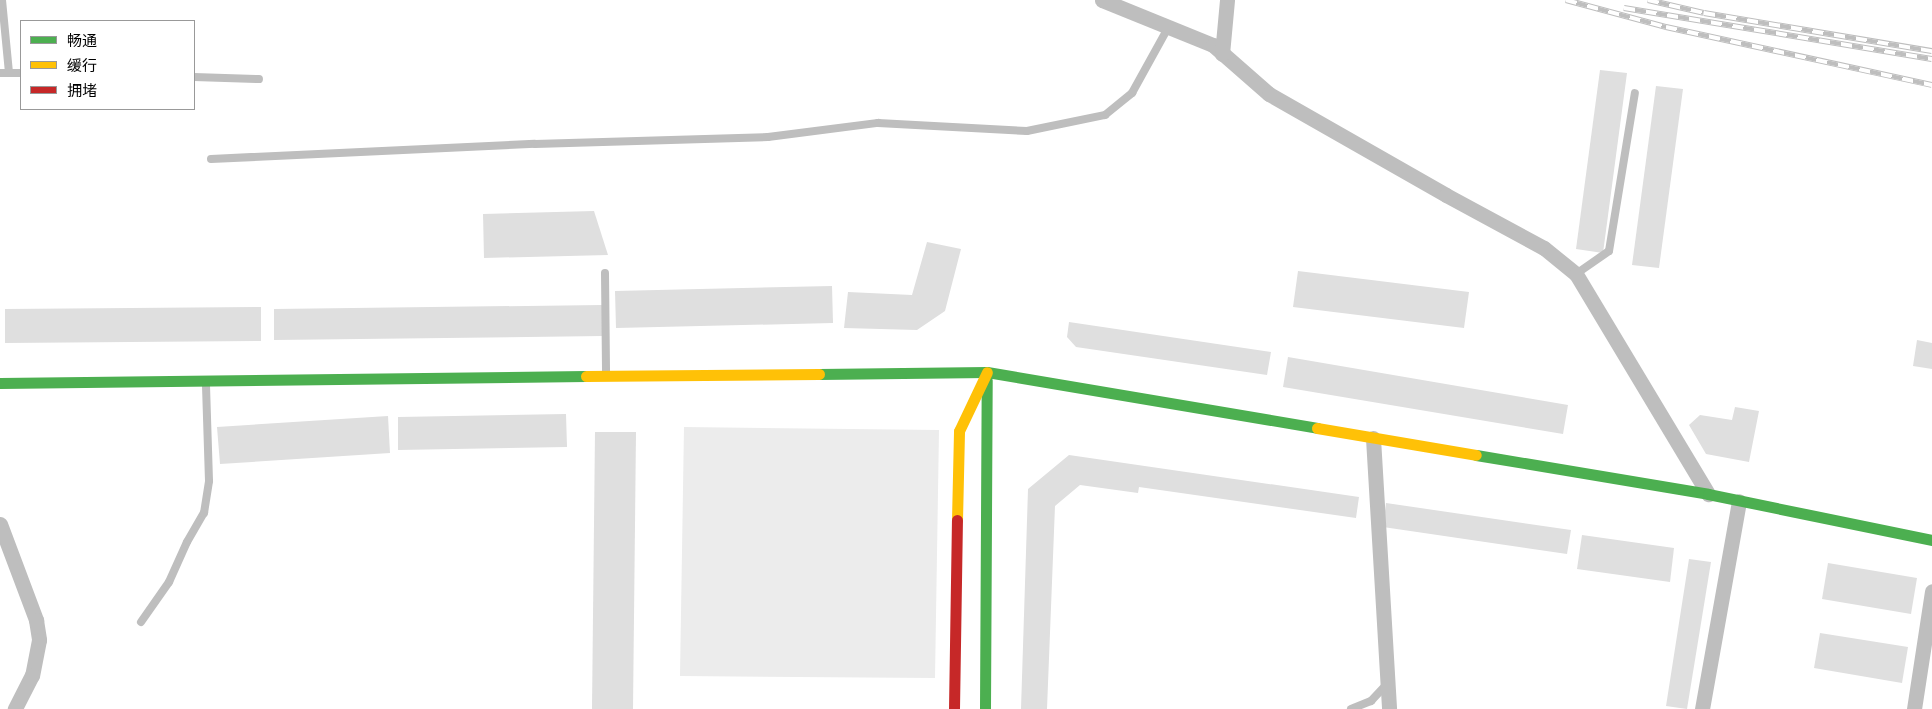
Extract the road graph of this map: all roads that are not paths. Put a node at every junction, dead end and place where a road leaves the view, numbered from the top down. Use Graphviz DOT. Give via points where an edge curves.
graph roads {
  1 [pos="2,0"];
  2 [pos="1102,0"];
  3 [pos="1227,0"];
  4 [pos="1169,26"];
  5 [pos="1222,54"];
  6 [pos="0,73"];
  7 [pos="9,73"];
  8 [pos="20,73"];
  9 [pos="195,77"];
  10 [pos="259,79"];
  11 [pos="1635,94"];
  12 [pos="211,159"];
  13 [pos="605,273"];
  14 [pos="1576,274"];
  15 [pos="987,372"];
  16 [pos="606,376"];
  17 [pos="206,381"];
  18 [pos="0,383"];
  19 [pos="1373,438"];
  20 [pos="1708,494"];
  21 [pos="1739,500"];
  22 [pos="0,524"];
  23 [pos="1932,540"];
  24 [pos="1932,591"];
  25 [pos="141,622"];
  26 [pos="1387,684"];
  27 [pos="15,709"];
  28 [pos="954,709"];
  29 [pos="985,709"];
  30 [pos="1351,709"];
  31 [pos="1389,709"];
  32 [pos="1702,709"];
  33 [pos="1914,709"];
  1 -- 7 [label="lane"];
  2 -- 4 [label="street"];
  3 -- 5 [label="street"];
  4 -- 5 [label="street" via="1213,45"];
  4 -- 12 [label="lane" via="1132,93 1105,115 1027,131 878,123 768,137 525,144"];
  5 -- 14 [label="street" via="1269,94 1446,196 1544,248"];
  6 -- 7 [label="lane"];
  7 -- 8 [label="lane"];
  9 -- 10 [label="lane"];
  11 -- 14 [label="lane" via="1609,251"];
  13 -- 16 [label="lane"];
  14 -- 20 [label="street"];
  15 -- 16 [label="main road"];
  15 -- 19 [label="main road"];
  15 -- 28 [label="main road" via="959,431"];
  15 -- 29 [label="main road"];
  16 -- 17 [label="main road"];
  17 -- 18 [label="main road"];
  17 -- 25 [label="lane" via="208,481 204,513 169,582"];
  19 -- 20 [label="main road"];
  19 -- 26 [label="street"];
  20 -- 21 [label="main road"];
  21 -- 23 [label="main road"];
  21 -- 32 [label="street"];
  22 -- 27 [label="street" via="36,620 39,640 32,675"];
  24 -- 33 [label="street"];
  26 -- 30 [label="lane" via="1371,702"];
  26 -- 31 [label="street"];
}
